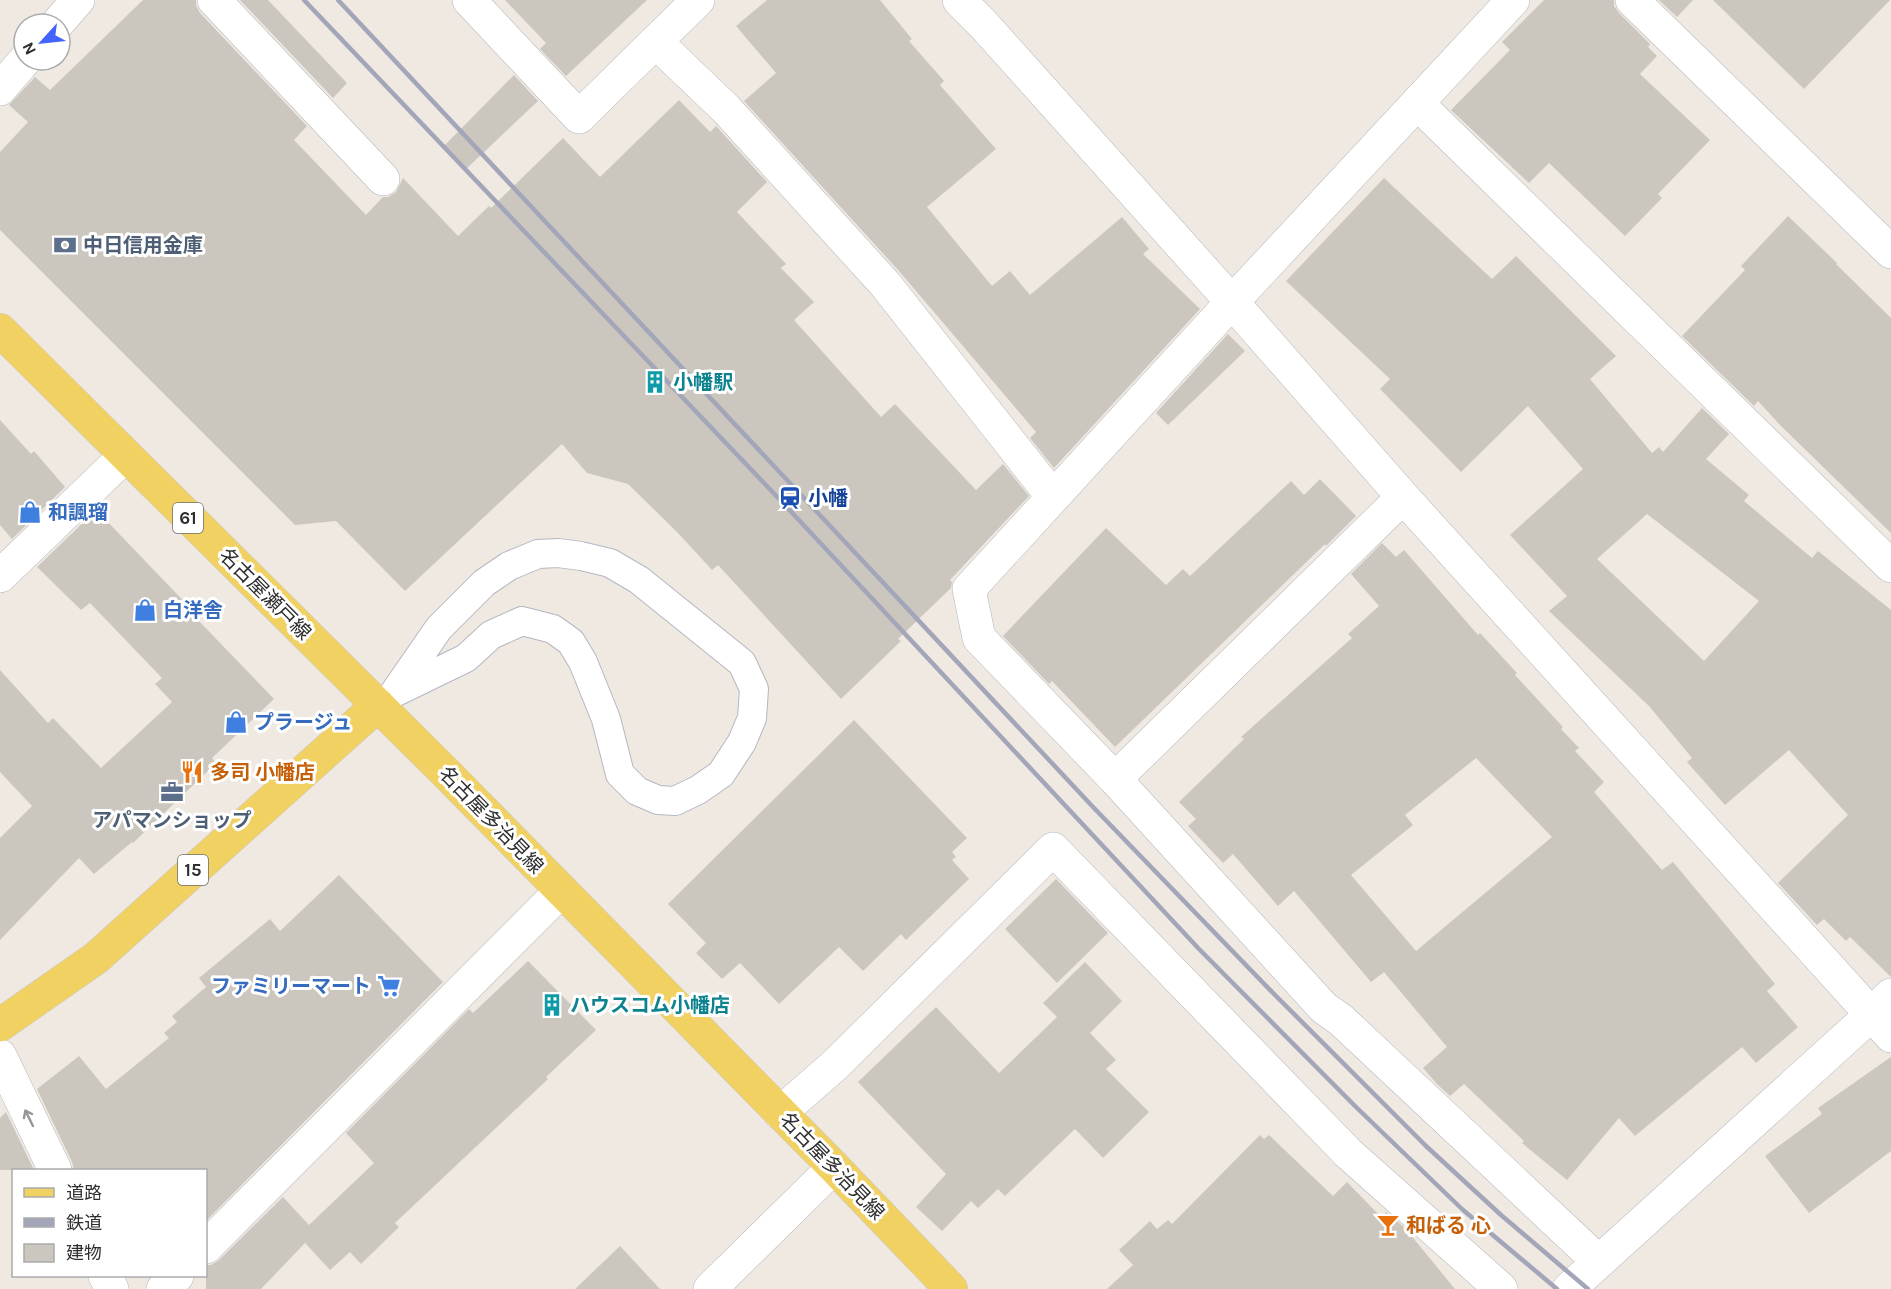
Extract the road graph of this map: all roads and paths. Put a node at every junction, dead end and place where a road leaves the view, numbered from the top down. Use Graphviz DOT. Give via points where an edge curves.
graph roads {
  1 [pos="78,0"];
  2 [pos="214,0"];
  3 [pos="469,0"];
  4 [pos="698,0"];
  5 [pos="959,0"];
  6 [pos="1513,0"];
  7 [pos="1632,0"];
  8 [pos="68,12"];
  9 [pos="656,42"];
  10 [pos="15,72"];
  11 [pos="0,89"];
  12 [pos="1417,103"];
  13 [pos="383,179"];
  14 [pos="1891,252"];
  15 [pos="1232,302"];
  16 [pos="0,330"];
  17 [pos="125,456"];
  18 [pos="1053,497"];
  19 [pos="1403,497"];
  20 [pos="1891,566"];
  21 [pos="0,576"];
  22 [pos="386,699"];
  23 [pos="1115,779"];
  24 [pos="561,891"];
  25 [pos="1884,1015"];
  26 [pos="0,1025"];
  27 [pos="0,1056"];
  28 [pos="780,1113"];
  29 [pos="834,1167"];
  30 [pos="55,1169"];
  31 [pos="207,1246"];
  32 [pos="1598,1261"];
  33 [pos="175,1277"];
  34 [pos="163,1289"];
  35 [pos="710,1289"];
  36 [pos="951,1289"];
  37 [pos="1501,1289"];
  38 [pos="1569,1289"];
  1 -- 8 [label="street"];
  2 -- 13 [label="street"];
  3 -- 9 [label="street" via="579,117"];
  4 -- 9 [label="street"];
  5 -- 15 [label="street"];
  6 -- 12 [label="street"];
  7 -- 14 [label="street"];
  9 -- 18 [label="street" via="726,110 885,284"];
  10 -- 11 [label="street"];
  12 -- 15 [label="street"];
  12 -- 20 [label="street"];
  15 -- 18 [label="street"];
  15 -- 19 [label="street"];
  16 -- 17 [label="main road, 名古屋瀬戸線 / 61"];
  17 -- 21 [label="street"];
  17 -- 22 [label="main road, 名古屋瀬戸線 / 61"];
  18 -- 23 [label="street" via="969,589 980,638"];
  19 -- 23 [label="street"];
  19 -- 25 [label="street"];
  22 -- 22 [label="lane" via="439,628 484,583 509,566 538,554 558,553 610,563 639,580 742,663 754,688 752,718 721,774 675,801 657,800 637,791 620,774 606,719 584,662 571,642 553,629 522,621 491,635 466,658"];
  22 -- 24 [label="main road, 名古屋多治見線"];
  22 -- 26 [label="main road, 15" via="96,958"];
  23 -- 32 [label="street" via="1324,1008"];
  24 -- 28 [label="main road, 名古屋多治見線"];
  24 -- 31 [label="street"];
  25 -- 32 [label="street"];
  30 -- 27 [label="street, one-way"];
  28 -- 29 [label="main road, 名古屋多治見線"];
  28 -- 37 [label="street" via="835,1065 1053,849 1348,1153"];
  29 -- 35 [label="street"];
  29 -- 36 [label="main road, 名古屋多治見線"];
  32 -- 38 [label="street"];
  33 -- 34 [label="street"];
}
